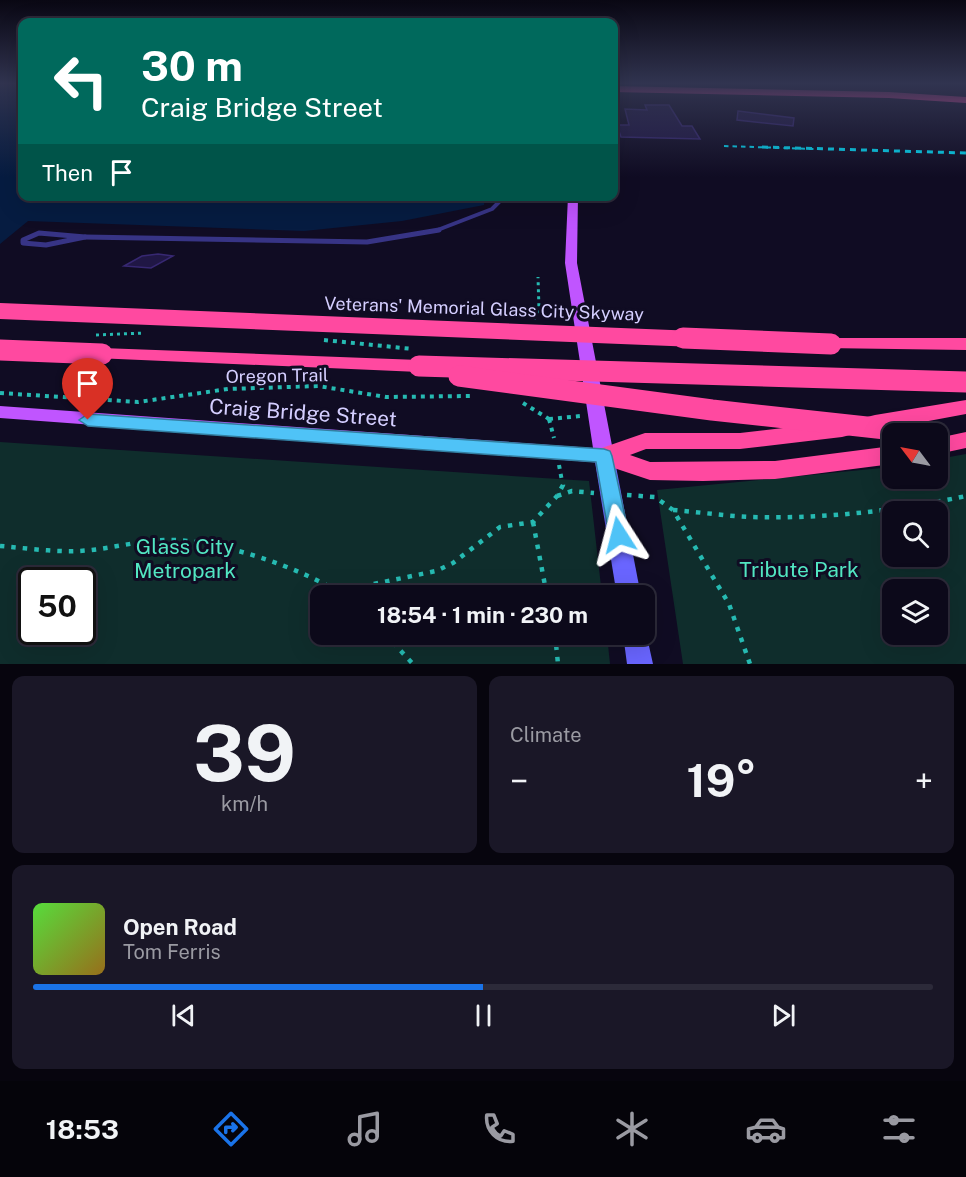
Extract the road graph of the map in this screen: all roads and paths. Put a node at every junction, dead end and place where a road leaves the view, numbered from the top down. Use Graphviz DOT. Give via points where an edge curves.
graph roads {
  1 [pos="499,201"];
  2 [pos="573,201"];
  3 [pos="85,237"];
  4 [pos="0,311"];
  5 [pos="966,344"];
  6 [pos="0,350"];
  7 [pos="419,366"];
  8 [pos="966,382"];
  9 [pos="0,393"];
  10 [pos="479,396"];
  11 [pos="514,398"];
  12 [pos="966,407"];
  13 [pos="0,412"];
  14 [pos="549,419"];
  15 [pos="882,429"];
  16 [pos="948,435"];
  17 [pos="966,438"];
  18 [pos="948,443"];
  19 [pos="604,456"];
  20 [pos="882,456"];
  21 [pos="563,485"];
  22 [pos="572,491"];
  23 [pos="966,496"];
  24 [pos="655,497"];
  25 [pos="556,498"];
  26 [pos="673,510"];
  27 [pos="532,522"];
  28 [pos="0,546"];
  29 [pos="325,585"];
  30 [pos="369,585"];
  31 [pos="545,585"];
  32 [pos="627,585"];
  33 [pos="396,645"];
  34 [pos="556,645"];
  35 [pos="637,645"];
  36 [pos="413,664"];
  37 [pos="558,664"];
  38 [pos="640,664"];
  39 [pos="750,664"];
  1 -- 3 [label="lane" via="492,209 431,233 406,238 316,242"];
  2 -- 19 [label="main road" via="571,263"];
  3 -- 3 [label="lane" via="39,233 23,243 42,245"];
  4 -- 5 [label="highway, Veterans' Memorial Glass City Skyway, bridge" via="831,344"];
  6 -- 7 [label="highway, bridge"];
  7 -- 8 [label="highway, bridge"];
  7 -- 15 [label="highway, bridge" via="495,383"];
  9 -- 10 [label="path, Oregon Trail" via="138,402 228,389 318,386 386,397"];
  11 -- 14 [label="path"];
  12 -- 19 [label="highway" via="768,438 645,441"];
  13 -- 19 [label="main road, Craig Bridge Street"];
  16 -- 17 [label="highway"];
  17 -- 18 [label="highway"];
  19 -- 20 [label="highway" via="650,471 703,472 775,470"];
  19 -- 32 [label="main road"];
  21 -- 25 [label="path"];
  22 -- 25 [label="path"];
  23 -- 26 [label="path" via="911,507 813,515 751,517"];
  24 -- 26 [label="path"];
  25 -- 27 [label="path"];
  26 -- 39 [label="path" via="729,604"];
  27 -- 30 [label="path" via="500,527 453,563 436,571"];
  27 -- 31 [label="path"];
  28 -- 29 [label="path" via="77,551 164,540 190,541 237,550"];
  33 -- 36 [label="path"];
  34 -- 37 [label="path"];
  35 -- 38 [label="main road"];
}
